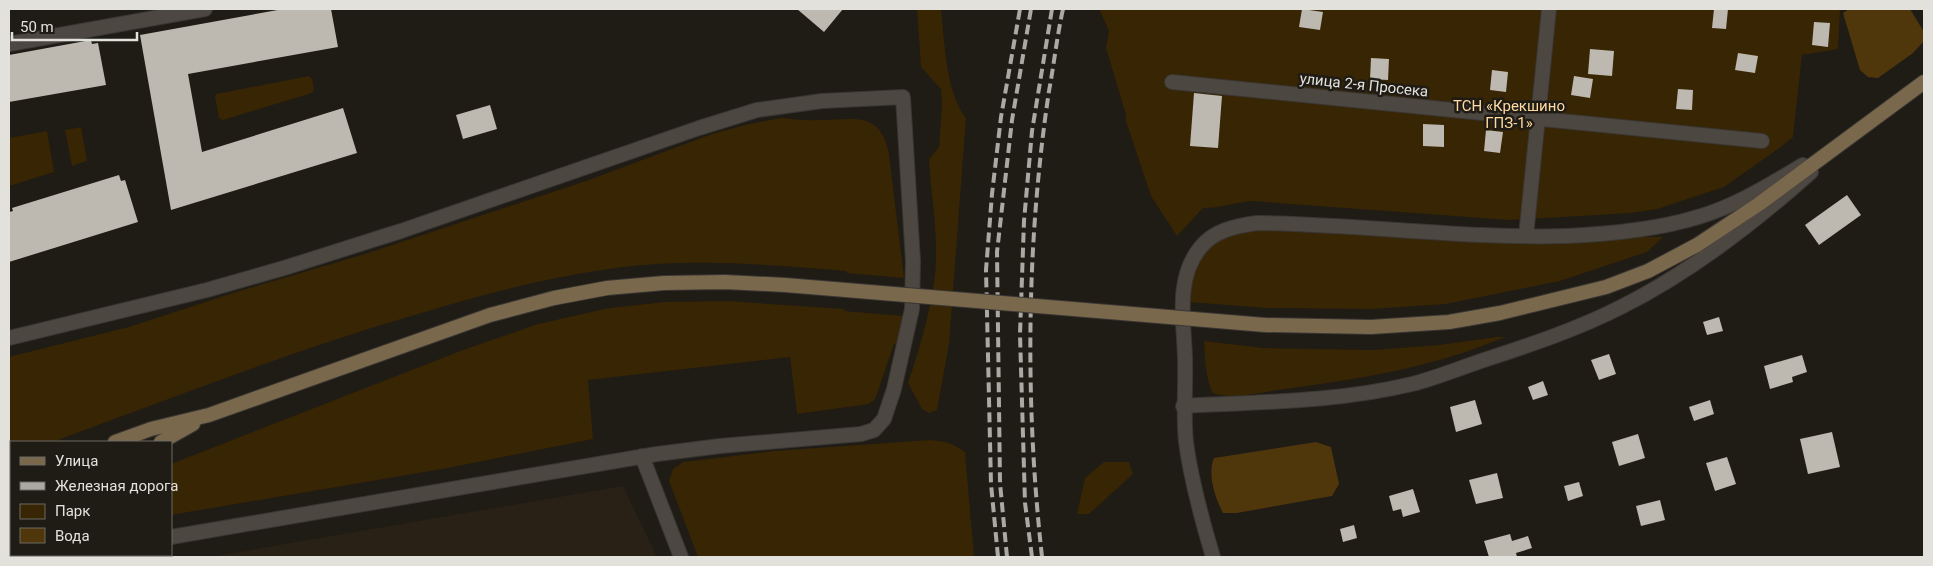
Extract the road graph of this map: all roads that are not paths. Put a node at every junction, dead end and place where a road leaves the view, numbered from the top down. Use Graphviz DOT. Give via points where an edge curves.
graph roads {
  1 [pos="205,9"];
  2 [pos="1549,9"];
  3 [pos="9,44"];
  4 [pos="1172,82"];
  5 [pos="1924,82"];
  6 [pos="1539,119"];
  7 [pos="1854,133"];
  8 [pos="1762,140"];
  9 [pos="1837,146"];
  10 [pos="1526,236"];
  11 [pos="9,338"];
  12 [pos="1184,406"];
  13 [pos="209,415"];
  14 [pos="118,441"];
  15 [pos="163,441"];
  16 [pos="642,456"];
  17 [pos="172,537"];
  18 [pos="681,557"];
  19 [pos="1213,557"];
  1 -- 3 [label="street"];
  2 -- 6 [label="street"];
  4 -- 6 [label="street, улица 2-я Просека"];
  5 -- 7 [label="main road"];
  6 -- 8 [label="street, улица 2-я Просека"];
  6 -- 10 [label="street"];
  7 -- 9 [label="main road"];
  7 -- 12 [label="street" via="1769,209 1709,253 1622,307 1601,316 1520,348 1413,384 1315,399"];
  9 -- 10 [label="street" via="1745,199 1698,217 1613,234"];
  9 -- 13 [label="main road, bridge" via="1697,245 1648,271 1606,287 1449,322 1371,328 1265,325 785,284 664,283 563,296 490,316"];
  10 -- 12 [label="street" via="1257,223 1220,232 1199,248 1184,283"];
  11 -- 16 [label="street" via="284,268 757,110 822,101 903,97 913,261 912,309 894,389 882,423 861,434"];
  12 -- 19 [label="street" via="1186,443"];
  13 -- 14 [label="main road"];
  13 -- 15 [label="main road"];
  16 -- 17 [label="street"];
  16 -- 18 [label="street"];
}
